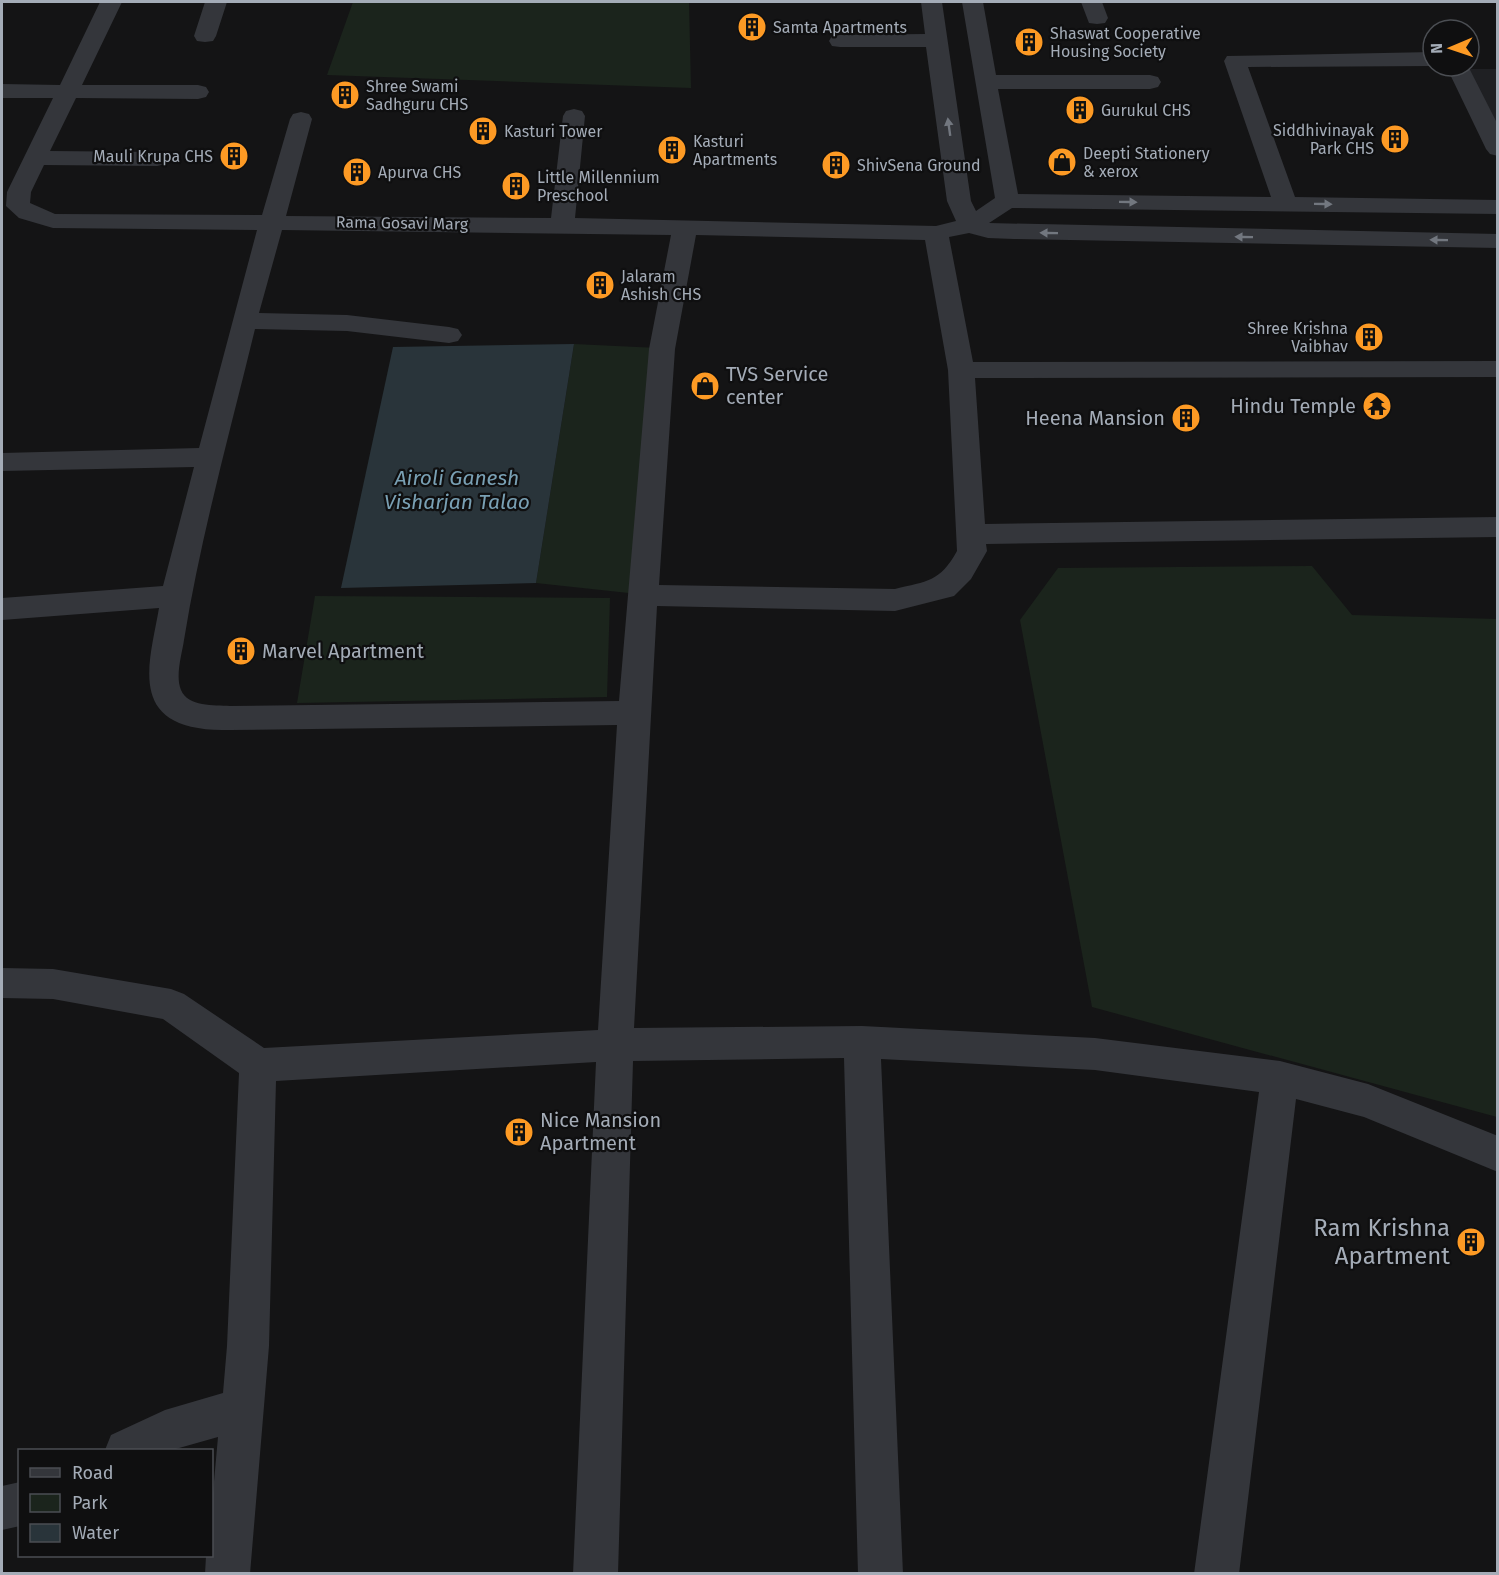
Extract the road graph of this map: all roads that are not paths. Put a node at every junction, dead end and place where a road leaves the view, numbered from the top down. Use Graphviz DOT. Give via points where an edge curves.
graph roads {
  1 [pos="111,2"];
  2 [pos="216,2"];
  3 [pos="931,2"];
  4 [pos="972,2"];
  5 [pos="205,36"];
  6 [pos="936,40"];
  7 [pos="840,41"];
  8 [pos="1421,59"];
  9 [pos="1463,78"];
  10 [pos="986,82"];
  11 [pos="1150,82"];
  12 [pos="70,90"];
  13 [pos="2,91"];
  14 [pos="198,92"];
  15 [pos="574,116"];
  16 [pos="301,119"];
  17 [pos="1497,149"];
  18 [pos="36,158"];
  19 [pos="157,159"];
  20 [pos="1006,201"];
  21 [pos="1286,203"];
  22 [pos="1497,207"];
  23 [pos="273,222"];
  24 [pos="562,225"];
  25 [pos="970,225"];
  26 [pos="685,228"];
  27 [pos="936,233"];
  28 [pos="1497,241"];
  29 [pos="244,321"];
  30 [pos="449,335"];
  31 [pos="1497,369"];
  32 [pos="961,370"];
  33 [pos="211,457"];
  34 [pos="2,462"];
  35 [pos="1497,527"];
  36 [pos="971,534"];
  37 [pos="643,595"];
  38 [pos="176,596"];
  39 [pos="2,609"];
  40 [pos="634,713"];
  41 [pos="2,983"];
  42 [pos="862,1042"];
  43 [pos="615,1045"];
  44 [pos="258,1065"];
  45 [pos="1280,1078"];
  46 [pos="1497,1154"];
  47 [pos="242,1409"];
  48 [pos="128,1449"];
  49 [pos="18,1504"];
  50 [pos="2,1508"];
  51 [pos="227,1574"];
  52 [pos="595,1574"];
  53 [pos="881,1574"];
  54 [pos="1216,1574"];
  1 -- 12 [label="street, Rama Gosavi Marg"];
  2 -- 5 [label="street"];
  3 -- 6 [label="street"];
  4 -- 10 [label="street"];
  6 -- 7 [label="street"];
  25 -- 6 [label="street, one-way" via="959,201"];
  8 -- 21 [label="street" via="1235,61"];
  9 -- 17 [label="street"];
  10 -- 11 [label="street"];
  10 -- 20 [label="street"];
  12 -- 13 [label="street"];
  12 -- 14 [label="street"];
  12 -- 18 [label="street, Rama Gosavi Marg"];
  15 -- 24 [label="street"];
  16 -- 23 [label="street"];
  18 -- 19 [label="street"];
  18 -- 23 [label="street, Rama Gosavi Marg" via="19,192 18,206 53,221"];
  20 -- 21 [label="street, one-way"];
  20 -- 25 [label="street, Rama Gosavi Marg"];
  21 -- 22 [label="street, one-way"];
  23 -- 24 [label="street, Rama Gosavi Marg"];
  23 -- 29 [label="street"];
  24 -- 26 [label="street, Rama Gosavi Marg"];
  25 -- 27 [label="street, Rama Gosavi Marg"];
  28 -- 25 [label="street, one-way" via="1014,232 988,231"];
  26 -- 27 [label="street, Rama Gosavi Marg"];
  26 -- 37 [label="street" via="662,349"];
  27 -- 32 [label="street"];
  29 -- 30 [label="street" via="347,323"];
  29 -- 33 [label="street"];
  31 -- 32 [label="street"];
  32 -- 36 [label="street"];
  33 -- 34 [label="street"];
  33 -- 38 [label="street"];
  35 -- 36 [label="street"];
  36 -- 37 [label="street" via="972,552 960,572 943,588 895,600"];
  37 -- 40 [label="street"];
  38 -- 39 [label="street"];
  38 -- 40 [label="street" via="164,689 174,705 197,716"];
  40 -- 43 [label="street"];
  41 -- 44 [label="street" via="53,984 171,1005"];
  42 -- 43 [label="street"];
  42 -- 45 [label="street" via="1095,1054"];
  42 -- 53 [label="street"];
  43 -- 44 [label="street"];
  43 -- 52 [label="street"];
  44 -- 47 [label="street" via="248,1346"];
  45 -- 46 [label="street" via="1368,1101"];
  45 -- 54 [label="street"];
  47 -- 48 [label="street" via="165,1431"];
  47 -- 51 [label="street"];
  49 -- 50 [label="street"];
}
